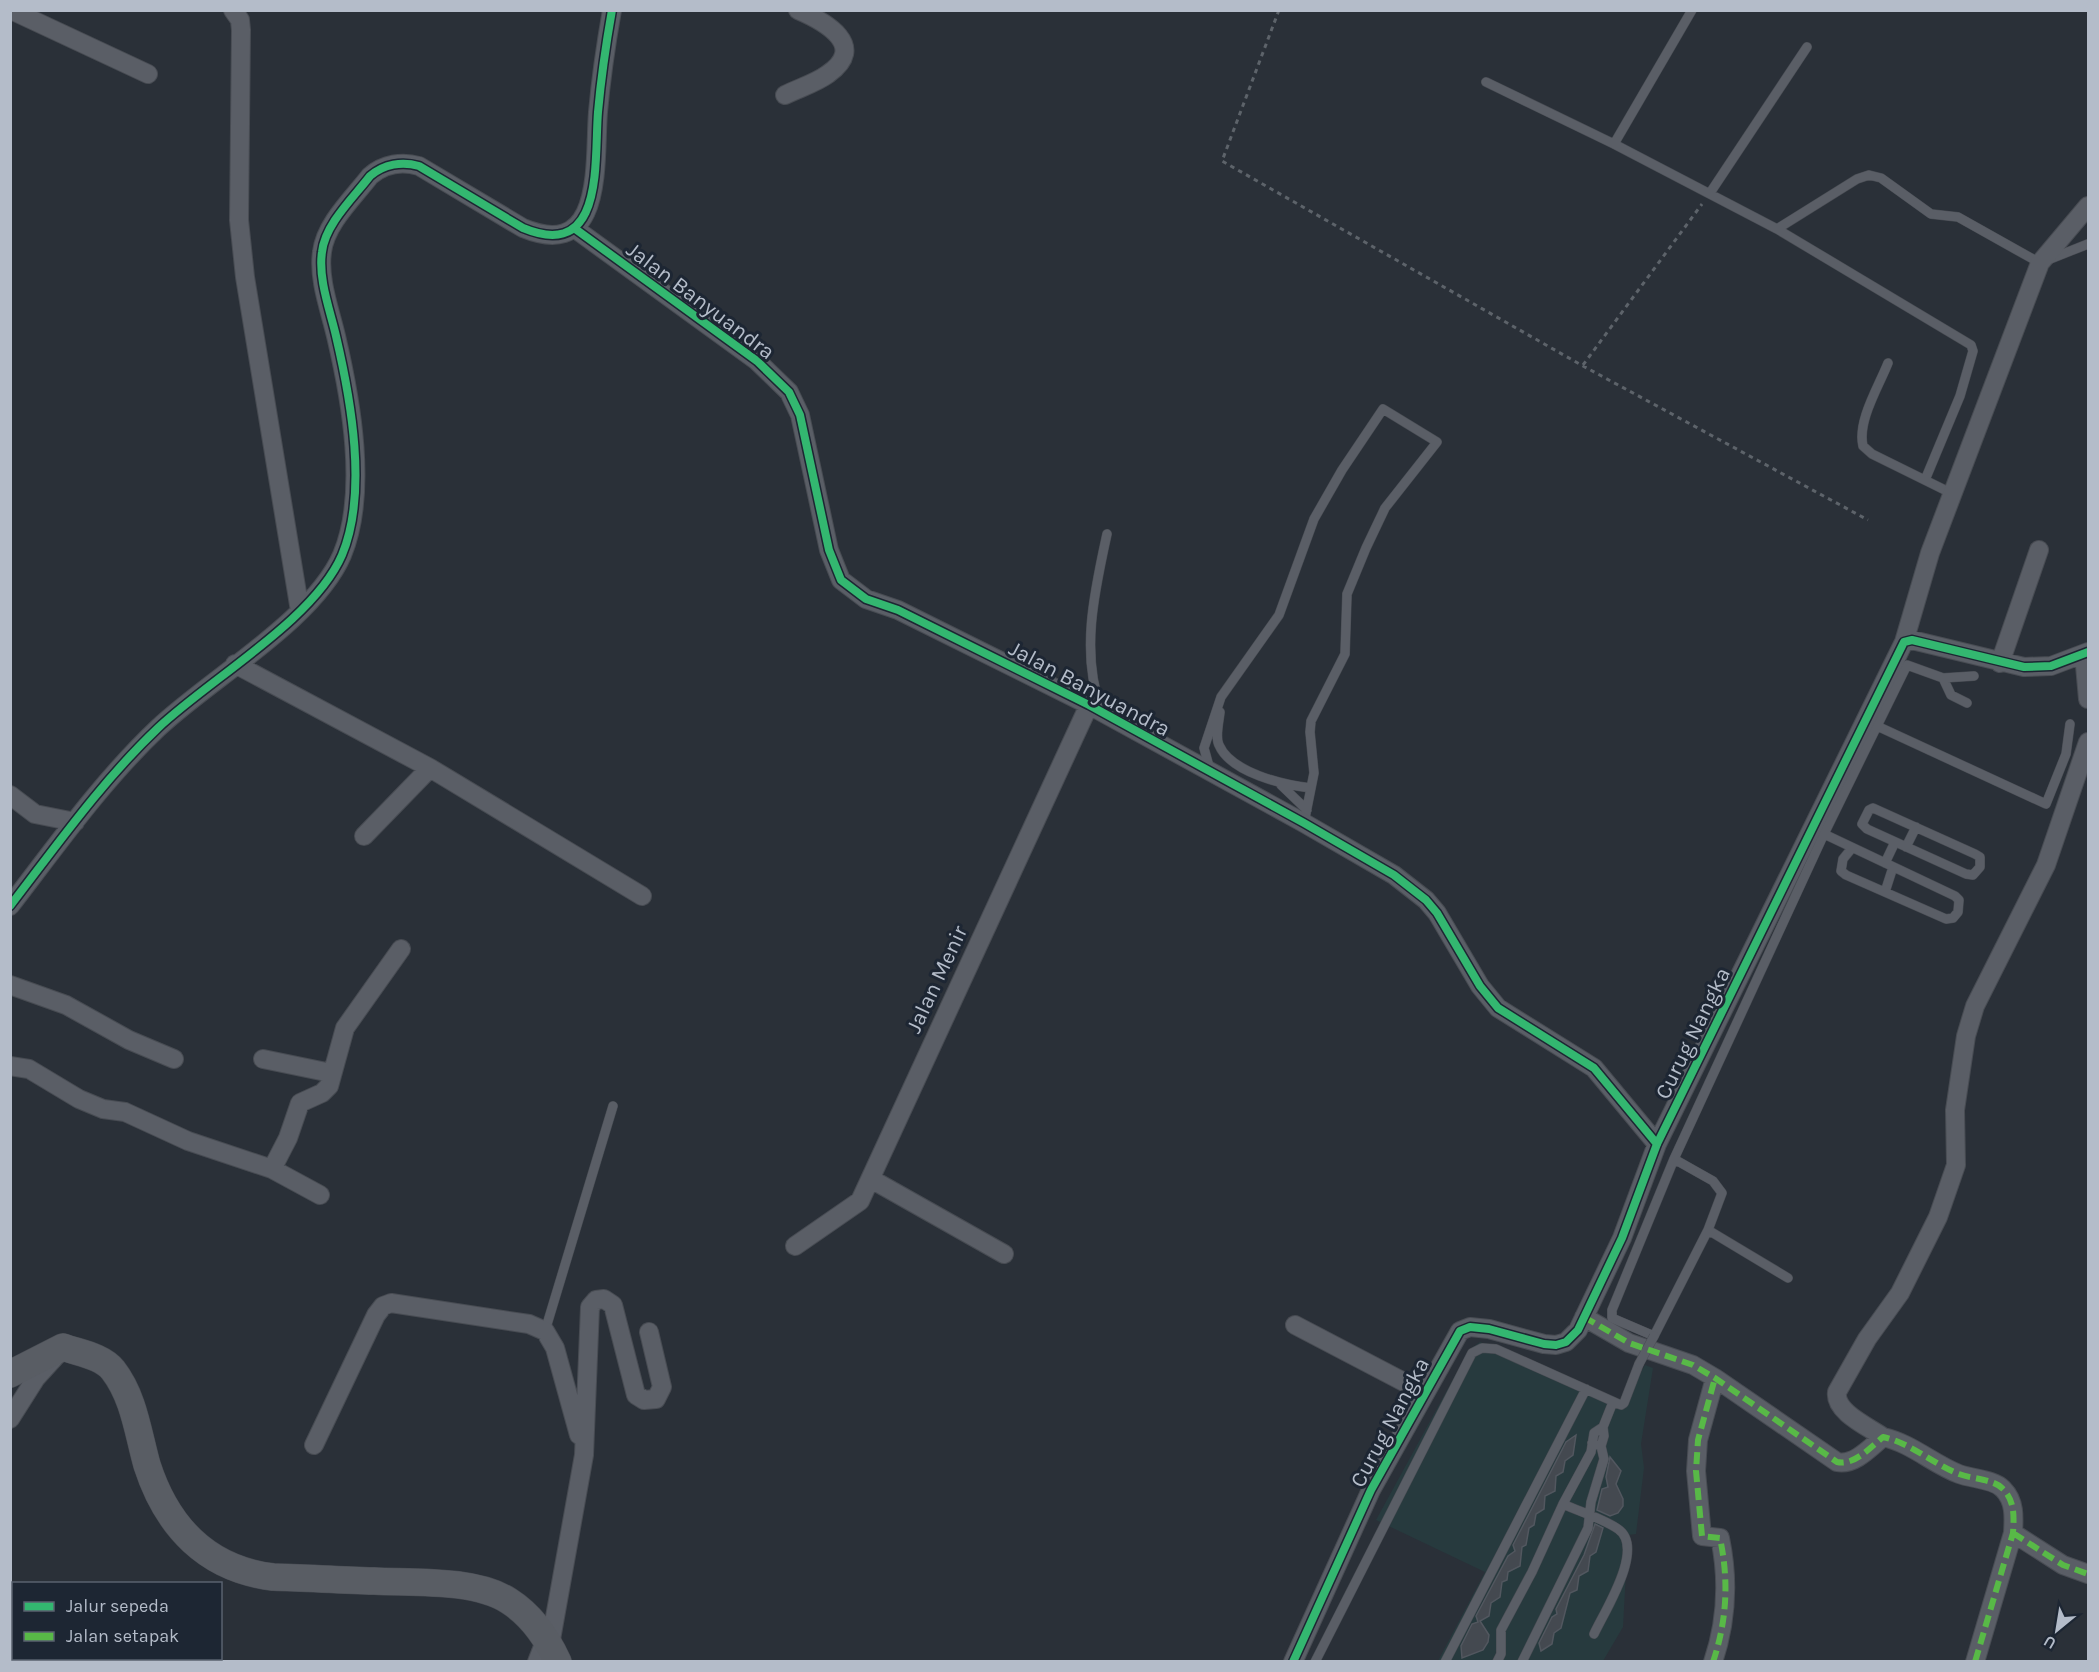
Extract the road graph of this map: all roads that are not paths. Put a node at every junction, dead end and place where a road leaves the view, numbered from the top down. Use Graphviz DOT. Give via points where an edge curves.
graph roads {
  1 [pos="11,10"];
  2 [pos="232,10"];
  3 [pos="612,10"];
  4 [pos="798,10"];
  5 [pos="1692,10"];
  6 [pos="1807,47"];
  7 [pos="148,74"];
  8 [pos="1486,82"];
  9 [pos="785,95"];
  10 [pos="1614,144"];
  11 [pos="1710,193"];
  12 [pos="2088,206"];
  13 [pos="574,228"];
  14 [pos="1777,229"];
  15 [pos="2088,244"];
  16 [pos="2040,263"];
  17 [pos="1888,363"];
  18 [pos="1925,480"];
  19 [pos="1953,494"];
  20 [pos="1107,534"];
  21 [pos="2039,550"];
  22 [pos="300,611"];
  23 [pos="1904,642"];
  24 [pos="2086,653"];
  25 [pos="2000,663"];
  26 [pos="235,664"];
  27 [pos="1974,676"];
  28 [pos="1943,678"];
  29 [pos="1221,698"];
  30 [pos="2088,699"];
  31 [pos="1967,703"];
  32 [pos="1096,709"];
  33 [pos="2070,724"];
  34 [pos="1877,726"];
  35 [pos="2088,742"];
  36 [pos="430,768"];
  37 [pos="1211,774"];
  38 [pos="1281,784"];
  39 [pos="1311,788"];
  40 [pos="10,795"];
  41 [pos="1305,816"];
  42 [pos="75,822"];
  43 [pos="1916,827"];
  44 [pos="1824,834"];
  45 [pos="364,836"];
  46 [pos="1894,842"];
  47 [pos="1906,847"];
  48 [pos="1852,848"];
  49 [pos="1889,865"];
  50 [pos="1885,892"];
  51 [pos="642,896"];
  52 [pos="10,906"];
  53 [pos="401,949"];
  54 [pos="10,984"];
  55 [pos="174,1059"];
  56 [pos="263,1059"];
  57 [pos="10,1066"];
  58 [pos="331,1073"];
  59 [pos="613,1106"];
  60 [pos="1657,1144"];
  61 [pos="1674,1159"];
  62 [pos="272,1169"];
  63 [pos="870,1179"];
  64 [pos="320,1195"];
  65 [pos="1708,1230"];
  66 [pos="795,1246"];
  67 [pos="1004,1254"];
  68 [pos="1788,1278"];
  69 [pos="1584,1317"];
  70 [pos="1294,1325"];
  71 [pos="545,1330"];
  72 [pos="648,1332"];
  73 [pos="1654,1336"];
  74 [pos="63,1347"];
  75 [pos="10,1374"];
  76 [pos="1715,1378"];
  77 [pos="1586,1389"];
  78 [pos="1425,1393"];
  79 [pos="1613,1402"];
  80 [pos="10,1419"];
  81 [pos="1883,1437"];
  82 [pos="1596,1444"];
  83 [pos="314,1445"];
  84 [pos="584,1455"];
  85 [pos="1563,1503"];
  86 [pos="1591,1517"];
  87 [pos="2013,1533"];
  88 [pos="2088,1574"];
  89 [pos="1594,1634"];
  90 [pos="548,1652"];
  91 [pos="1293,1662"];
  92 [pos="1315,1662"];
  93 [pos="1445,1662"];
  94 [pos="1497,1662"];
  95 [pos="1522,1662"];
  96 [pos="1713,1662"];
  97 [pos="1975,1662"];
  1 -- 7 [label="street"];
  2 -- 22 [label="street" via="240,20 241,30 237,196 245,277"];
  3 -- 13 [label="street" via="602,75 596,175 587,210"];
  4 -- 9 [label="street" via="836,33 844,44 843,55 827,75"];
  5 -- 10 [label="lane"];
  6 -- 11 [label="lane"];
  8 -- 10 [label="lane"];
  10 -- 11 [label="lane"];
  11 -- 14 [label="lane"];
  12 -- 16 [label="street, Curug Nangka"];
  13 -- 22 [label="street" via="562,235 539,235 409,163 377,171 350,201 325,239 322,277 348,393 353,454 352,519 336,566 316,597"];
  13 -- 32 [label="street, Jalan Banyuandra" via="757,361 789,392 800,415 829,550 841,580 866,599 898,610"];
  14 -- 16 [label="lane" via="1869,175 1881,178 1931,214 1958,217"];
  14 -- 18 [label="lane" via="1971,345 1973,351 1960,396"];
  15 -- 16 [label="lane"];
  16 -- 19 [label="street, Curug Nangka"];
  17 -- 18 [label="lane" via="1867,417 1863,446"];
  18 -- 19 [label="lane"];
  19 -- 23 [label="street, Curug Nangka" via="1930,553"];
  20 -- 32 [label="lane" via="1096,583 1091,662"];
  21 -- 25 [label="street"];
  22 -- 26 [label="street"];
  23 -- 25 [label="street" via="1912,640"];
  23 -- 60 [label="street, Curug Nangka"];
  24 -- 25 [label="street" via="2041,667"];
  24 -- 30 [label="street"];
  26 -- 36 [label="street"];
  26 -- 42 [label="street" via="159,727"];
  27 -- 28 [label="lane"];
  28 -- 31 [label="lane" via="1951,695"];
  28 -- 34 [label="lane" via="1907,664"];
  29 -- 37 [label="lane" via="1204,748"];
  29 -- 38 [label="lane" via="1217,743 1223,754 1252,773"];
  29 -- 39 [label="lane" via="1279,615 1314,519 1383,409 1437,442 1385,508 1347,594 1345,654 1311,721"];
  32 -- 37 [label="street, Jalan Banyuandra"];
  32 -- 63 [label="street, Jalan Menir"];
  33 -- 34 [label="lane" via="2066,754 2046,804"];
  34 -- 44 [label="lane"];
  35 -- 81 [label="street" via="2046,865 1975,1006 1966,1036 1955,1110 1956,1165 1938,1217 1900,1293 1867,1339 1837,1392 1842,1408"];
  36 -- 45 [label="street"];
  36 -- 51 [label="street"];
  37 -- 41 [label="street, Jalan Banyuandra"];
  38 -- 39 [label="lane"];
  38 -- 41 [label="lane"];
  39 -- 41 [label="lane"];
  40 -- 42 [label="street" via="35,814"];
  41 -- 60 [label="street, Jalan Banyuandra" via="1426,900 1498,1008 1594,1068"];
  42 -- 52 [label="street"];
  43 -- 46 [label="lane" via="1869,810 1862,824 1866,830"];
  43 -- 47 [label="lane"];
  43 -- 47 [label="lane" via="1980,857 1980,867 1973,875 1966,874"];
  44 -- 48 [label="lane"];
  44 -- 61 [label="lane"];
  46 -- 47 [label="lane"];
  46 -- 49 [label="lane"];
  48 -- 49 [label="lane"];
  48 -- 50 [label="lane" via="1843,859 1841,871"];
  49 -- 50 [label="lane"];
  49 -- 50 [label="lane" via="1956,896 1960,906 1956,916 1946,919"];
  53 -- 58 [label="street" via="354,1012"];
  54 -- 55 [label="street" via="66,1005 129,1040"];
  56 -- 58 [label="street"];
  57 -- 62 [label="street" via="29,1069 103,1109 125,1112 188,1141"];
  58 -- 62 [label="street" via="327,1089 300,1103"];
  59 -- 71 [label="lane"];
  60 -- 69 [label="street, Curug Nangka" via="1622,1238"];
  61 -- 65 [label="lane" via="1720,1187 1721,1200"];
  61 -- 73 [label="lane" via="1612,1316"];
  62 -- 64 [label="street"];
  63 -- 66 [label="street, Jalan Menir" via="856,1206"];
  63 -- 67 [label="street"];
  65 -- 68 [label="lane"];
  65 -- 73 [label="lane"];
  69 -- 76 [label="street" via="1629,1343 1693,1365"];
  69 -- 78 [label="street, Curug Nangka" via="1566,1342 1556,1345 1489,1329 1464,1328"];
  70 -- 78 [label="street"];
  71 -- 83 [label="street" via="530,1324 386,1304 376,1315"];
  71 -- 84 [label="street" via="569,1389"];
  72 -- 84 [label="street" via="662,1387 656,1399 644,1400 636,1395 613,1305 604,1299 592,1304"];
  73 -- 79 [label="lane, bridge" via="1624,1403"];
  74 -- 75 [label="main road"];
  74 -- 80 [label="street" via="36,1378"];
  74 -- 90 [label="main road" via="96,1358 112,1369 136,1417 159,1497 186,1536 221,1562 250,1574 273,1577 444,1584 484,1590 530,1618"];
  76 -- 81 [label="street" via="1837,1462 1856,1458"];
  76 -- 96 [label="street" via="1698,1440 1696,1471 1701,1536 1720,1538 1724,1555 1726,1612"];
  77 -- 79 [label="lane"];
  77 -- 92 [label="lane" via="1496,1349 1482,1348 1472,1353"];
  77 -- 93 [label="lane"];
  78 -- 91 [label="street, Curug Nangka" via="1371,1490"];
  79 -- 82 [label="lane" via="1603,1427 1594,1433"];
  81 -- 87 [label="street" via="1960,1474 2000,1486 2011,1501"];
  82 -- 85 [label="lane"];
  82 -- 86 [label="lane" via="1604,1460 1591,1502"];
  84 -- 90 [label="street"];
  85 -- 86 [label="lane"];
  85 -- 94 [label="lane" via="1501,1630 1502,1648"];
  86 -- 89 [label="lane" via="1616,1527 1624,1535 1627,1563"];
  86 -- 95 [label="lane"];
  87 -- 88 [label="street" via="2063,1565"];
  87 -- 97 [label="street"];
}
